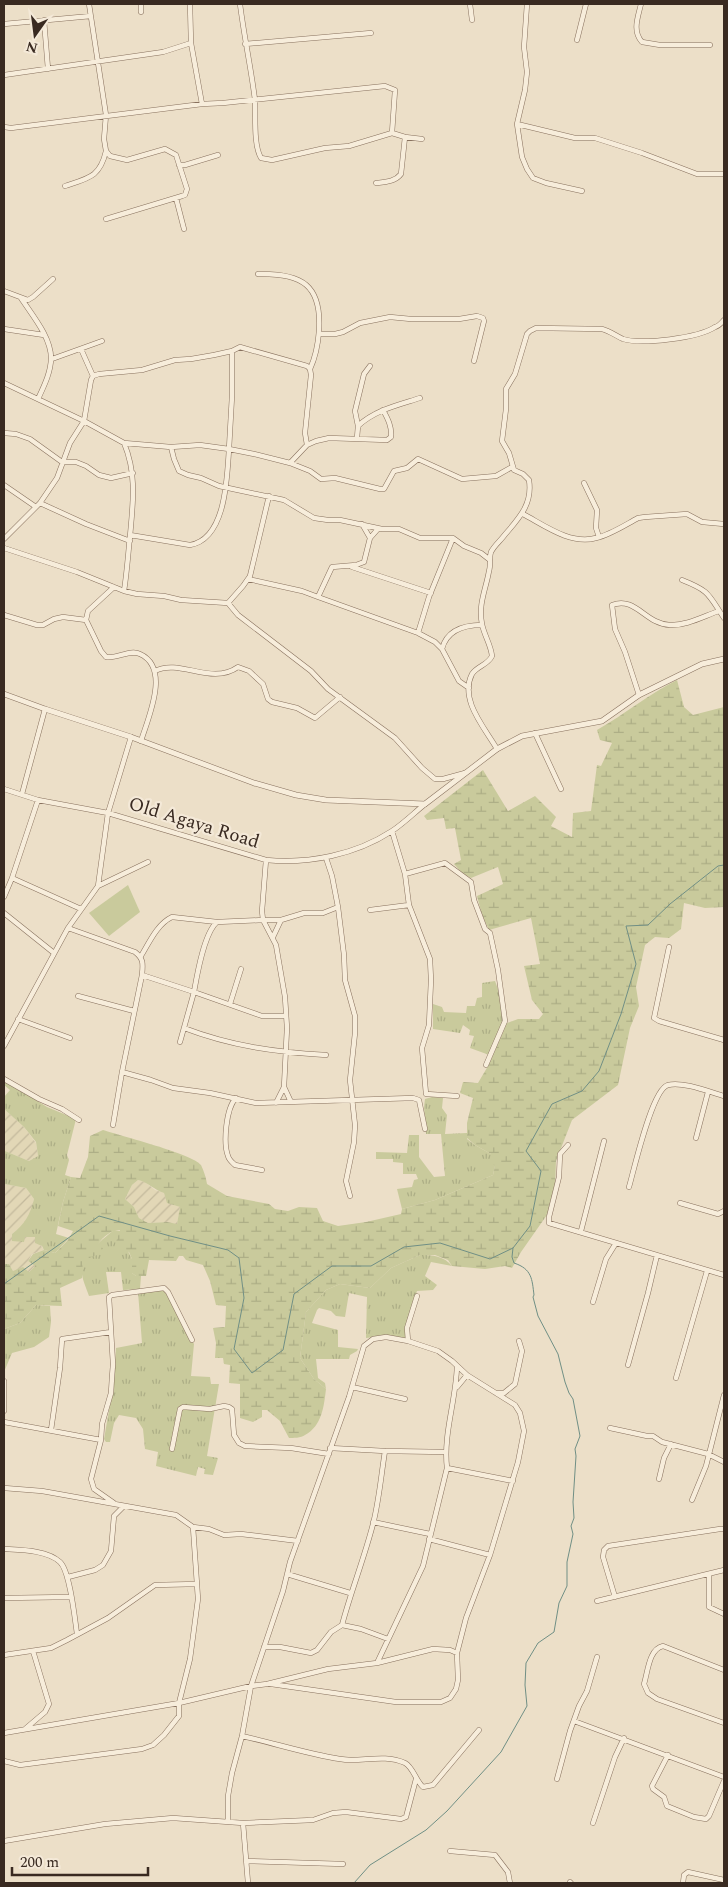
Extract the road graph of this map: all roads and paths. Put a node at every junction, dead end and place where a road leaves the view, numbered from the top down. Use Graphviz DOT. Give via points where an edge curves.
graph roads {
  1 [pos="89,4"];
  2 [pos="141,4"];
  3 [pos="190,4"];
  4 [pos="240,4"];
  5 [pos="470,4"];
  6 [pos="527,4"];
  7 [pos="586,4"];
  8 [pos="641,4"];
  9 [pos="141,12"];
  10 [pos="91,16"];
  11 [pos="44,20"];
  12 [pos="472,20"];
  13 [pos="4,24"];
  14 [pos="371,33"];
  15 [pos="577,40"];
  16 [pos="191,43"];
  17 [pos="245,44"];
  18 [pos="710,45"];
  19 [pos="98,61"];
  20 [pos="48,69"];
  21 [pos="4,75"];
  22 [pos="254,99"];
  23 [pos="202,104"];
  24 [pos="106,115"];
  25 [pos="517,124"];
  26 [pos="4,127"];
  27 [pos="392,133"];
  28 [pos="405,137"];
  29 [pos="422,139"];
  30 [pos="106,151"];
  31 [pos="218,155"];
  32 [pos="179,165"];
  33 [pos="724,174"];
  34 [pos="376,183"];
  35 [pos="65,186"];
  36 [pos="582,192"];
  37 [pos="176,198"];
  38 [pos="106,219"];
  39 [pos="184,228"];
  40 [pos="258,274"];
  41 [pos="53,279"];
  42 [pos="4,291"];
  43 [pos="21,298"];
  44 [pos="724,320"];
  45 [pos="4,329"];
  46 [pos="319,334"];
  47 [pos="44,335"];
  48 [pos="102,342"];
  49 [pos="81,349"];
  50 [pos="232,351"];
  51 [pos="52,359"];
  52 [pos="474,361"];
  53 [pos="370,366"];
  54 [pos="310,369"];
  55 [pos="93,376"];
  56 [pos="4,383"];
  57 [pos="420,398"];
  58 [pos="38,399"];
  59 [pos="383,410"];
  60 [pos="84,421"];
  61 [pos="358,426"];
  62 [pos="4,433"];
  63 [pos="356,438"];
  64 [pos="124,443"];
  65 [pos="307,445"];
  66 [pos="171,446"];
  67 [pos="229,449"];
  68 [pos="62,462"];
  69 [pos="290,464"];
  70 [pos="512,468"];
  71 [pos="133,473"];
  72 [pos="584,483"];
  73 [pos="4,485"];
  74 [pos="225,486"];
  75 [pos="269,496"];
  76 [pos="40,503"];
  77 [pos="36,507"];
  78 [pos="523,514"];
  79 [pos="362,524"];
  80 [pos="724,524"];
  81 [pos="378,528"];
  82 [pos="599,537"];
  83 [pos="130,538"];
  84 [pos="370,538"];
  85 [pos="453,538"];
  86 [pos="4,539"];
  87 [pos="4,548"];
  88 [pos="490,560"];
  89 [pos="350,566"];
  90 [pos="248,580"];
  91 [pos="682,580"];
  92 [pos="114,587"];
  93 [pos="124,591"];
  94 [pos="431,594"];
  95 [pos="318,597"];
  96 [pos="228,603"];
  97 [pos="719,611"];
  98 [pos="4,616"];
  99 [pos="724,618"];
  100 [pos="86,620"];
  101 [pos="482,625"];
  102 [pos="418,633"];
  103 [pos="442,649"];
  104 [pos="724,659"];
  105 [pos="156,671"];
  106 [pos="469,688"];
  107 [pos="4,694"];
  108 [pos="639,695"];
  109 [pos="340,697"];
  110 [pos="45,710"];
  111 [pos="535,734"];
  112 [pos="131,737"];
  113 [pos="141,741"];
  114 [pos="497,749"];
  115 [pos="465,773"];
  116 [pos="4,789"];
  117 [pos="561,789"];
  118 [pos="22,794"];
  119 [pos="38,800"];
  120 [pos="425,804"];
  121 [pos="108,813"];
  122 [pos="392,831"];
  123 [pos="326,858"];
  124 [pos="266,860"];
  125 [pos="148,862"];
  126 [pos="405,874"];
  127 [pos="12,878"];
  128 [pos="98,886"];
  129 [pos="4,897"];
  130 [pos="409,905"];
  131 [pos="338,907"];
  132 [pos="81,909"];
  133 [pos="370,910"];
  134 [pos="4,913"];
  135 [pos="264,920"];
  136 [pos="281,920"];
  137 [pos="217,922"];
  138 [pos="68,928"];
  139 [pos="273,937"];
  140 [pos="669,947"];
  141 [pos="54,953"];
  142 [pos="141,956"];
  143 [pos="240,968"];
  144 [pos="142,975"];
  145 [pos="194,992"];
  146 [pos="78,996"];
  147 [pos="230,1004"];
  148 [pos="134,1011"];
  149 [pos="285,1016"];
  150 [pos="18,1019"];
  151 [pos="184,1028"];
  152 [pos="70,1038"];
  153 [pos="724,1040"];
  154 [pos="180,1042"];
  155 [pos="4,1046"];
  156 [pos="285,1052"];
  157 [pos="326,1055"];
  158 [pos="486,1065"];
  159 [pos="122,1072"];
  160 [pos="4,1078"];
  161 [pos="284,1087"];
  162 [pos="708,1092"];
  163 [pos="426,1094"];
  164 [pos="457,1096"];
  165 [pos="724,1096"];
  166 [pos="236,1098"];
  167 [pos="420,1100"];
  168 [pos="351,1101"];
  169 [pos="291,1102"];
  170 [pos="276,1103"];
  171 [pos="79,1120"];
  172 [pos="113,1125"];
  173 [pos="426,1129"];
  174 [pos="696,1138"];
  175 [pos="604,1141"];
  176 [pos="568,1145"];
  177 [pos="262,1170"];
  178 [pos="629,1187"];
  179 [pos="350,1196"];
  180 [pos="680,1203"];
  181 [pos="724,1211"];
  182 [pos="580,1231"];
  183 [pos="616,1243"];
  184 [pos="657,1255"];
  185 [pos="707,1270"];
  186 [pos="724,1275"];
  187 [pos="417,1296"];
  188 [pos="593,1302"];
  189 [pos="111,1332"];
  190 [pos="192,1340"];
  191 [pos="408,1341"];
  192 [pos="519,1341"];
  193 [pos="628,1365"];
  194 [pos="458,1366"];
  195 [pos="467,1375"];
  196 [pos="676,1378"];
  197 [pos="4,1381"];
  198 [pos="457,1386"];
  199 [pos="352,1387"];
  200 [pos="494,1393"];
  201 [pos="724,1395"];
  202 [pos="405,1399"];
  203 [pos="4,1411"];
  204 [pos="4,1422"];
  205 [pos="610,1428"];
  206 [pos="51,1430"];
  207 [pos="101,1440"];
  208 [pos="670,1444"];
  209 [pos="172,1449"];
  210 [pos="330,1451"];
  211 [pos="385,1452"];
  212 [pos="445,1452"];
  213 [pos="708,1454"];
  214 [pos="724,1462"];
  215 [pos="448,1468"];
  216 [pos="659,1479"];
  217 [pos="513,1481"];
  218 [pos="4,1488"];
  219 [pos="692,1500"];
  220 [pos="115,1504"];
  221 [pos="124,1506"];
  222 [pos="373,1522"];
  223 [pos="193,1527"];
  224 [pos="724,1529"];
  225 [pos="430,1536"];
  226 [pos="298,1541"];
  227 [pos="4,1549"];
  228 [pos="490,1555"];
  229 [pos="724,1570"];
  230 [pos="287,1574"];
  231 [pos="709,1575"];
  232 [pos="68,1577"];
  233 [pos="197,1584"];
  234 [pos="350,1594"];
  235 [pos="70,1597"];
  236 [pos="615,1597"];
  237 [pos="4,1598"];
  238 [pos="597,1601"];
  239 [pos="724,1614"];
  240 [pos="342,1625"];
  241 [pos="78,1634"];
  242 [pos="388,1639"];
  243 [pos="264,1647"];
  244 [pos="34,1651"];
  245 [pos="457,1653"];
  246 [pos="4,1656"];
  247 [pos="597,1657"];
  248 [pos="377,1663"];
  249 [pos="724,1670"];
  250 [pos="267,1684"];
  251 [pos="251,1686"];
  252 [pos="179,1703"];
  253 [pos="574,1721"];
  254 [pos="724,1723"];
  255 [pos="23,1730"];
  256 [pos="479,1730"];
  257 [pos="4,1733"];
  258 [pos="242,1736"];
  259 [pos="624,1738"];
  260 [pos="668,1755"];
  261 [pos="4,1761"];
  262 [pos="416,1779"];
  263 [pos="557,1779"];
  264 [pos="724,1779"];
  265 [pos="228,1822"];
  266 [pos="243,1823"];
  267 [pos="593,1823"];
  268 [pos="4,1841"];
  269 [pos="450,1851"];
  270 [pos="247,1862"];
  271 [pos="344,1864"];
  272 [pos="724,1880"];
  273 [pos="248,1883"];
  274 [pos="510,1883"];
  275 [pos="683,1883"];
  1 -- 10 [label="street"];
  2 -- 9 [label="street"];
  3 -- 16 [label="street"];
  4 -- 17 [label="street"];
  5 -- 12 [label="street"];
  6 -- 25 [label="street" via="524,47 527,72"];
  7 -- 15 [label="street"];
  8 -- 18 [label="street" via="636,28 642,42"];
  10 -- 11 [label="street"];
  10 -- 19 [label="street"];
  11 -- 13 [label="street"];
  11 -- 20 [label="street"];
  14 -- 17 [label="street"];
  16 -- 19 [label="street" via="163,52"];
  16 -- 23 [label="street"];
  17 -- 22 [label="street"];
  19 -- 20 [label="street"];
  19 -- 24 [label="street"];
  20 -- 21 [label="street"];
  22 -- 23 [label="street"];
  22 -- 27 [label="street" via="370,87 390,88 395,90 396,96"];
  22 -- 27 [label="street" via="259,154 266,160 349,146"];
  23 -- 24 [label="street"];
  24 -- 26 [label="street"];
  24 -- 30 [label="street"];
  25 -- 33 [label="street" via="575,138 595,138 697,174"];
  25 -- 36 [label="street" via="522,156 533,178"];
  27 -- 28 [label="street"];
  28 -- 29 [label="street"];
  28 -- 34 [label="street" via="401,174 391,181"];
  30 -- 32 [label="street" via="110,156 127,160 165,149 176,155"];
  30 -- 35 [label="street" via="103,164 95,174"];
  31 -- 32 [label="street"];
  32 -- 37 [label="street" via="187,192"];
  37 -- 38 [label="street"];
  37 -- 39 [label="street"];
  40 -- 46 [label="street" via="276,273 305,283 318,303"];
  41 -- 43 [label="street" via="33,298"];
  42 -- 43 [label="street"];
  43 -- 47 [label="street"];
  44 -- 70 [label="street" via="708,330 654,341 622,339 602,329 536,328 530,331 523,342 515,374 506,389 502,441 511,458"];
  45 -- 47 [label="street"];
  46 -- 52 [label="street" via="336,334 360,322 390,317 459,319 477,316 484,321"];
  46 -- 54 [label="street"];
  47 -- 51 [label="street"];
  48 -- 49 [label="street"];
  49 -- 51 [label="street"];
  49 -- 55 [label="street"];
  50 -- 54 [label="street" via="240,347"];
  50 -- 55 [label="street" via="175,360 142,370"];
  50 -- 67 [label="street"];
  51 -- 58 [label="street"];
  53 -- 61 [label="street" via="364,374 355,411"];
  54 -- 65 [label="street"];
  55 -- 60 [label="street"];
  56 -- 58 [label="street"];
  57 -- 59 [label="street"];
  58 -- 60 [label="street"];
  59 -- 61 [label="street"];
  59 -- 63 [label="street" via="391,437 382,441"];
  60 -- 64 [label="street"];
  60 -- 68 [label="street"];
  61 -- 63 [label="street"];
  62 -- 68 [label="street" via="30,439"];
  63 -- 65 [label="street" via="321,439"];
  64 -- 66 [label="street"];
  64 -- 71 [label="street"];
  65 -- 69 [label="street"];
  66 -- 67 [label="street"];
  66 -- 74 [label="street" via="179,471"];
  67 -- 69 [label="street"];
  67 -- 74 [label="street"];
  68 -- 71 [label="street" via="76,462 111,478"];
  68 -- 76 [label="street" via="57,478"];
  69 -- 70 [label="street" via="321,479 335,478 380,489 387,486 394,471 407,468 418,459 462,479 496,476"];
  70 -- 78 [label="street" via="529,480 528,501"];
  71 -- 83 [label="street"];
  72 -- 82 [label="street" via="598,510 596,528"];
  73 -- 77 [label="street"];
  74 -- 75 [label="street"];
  74 -- 83 [label="street" via="218,520 209,536 197,544"];
  75 -- 79 [label="street" via="314,518"];
  75 -- 90 [label="street"];
  76 -- 77 [label="street"];
  76 -- 83 [label="street" via="86,524"];
  77 -- 86 [label="street"];
  78 -- 82 [label="street" via="566,537"];
  78 -- 88 [label="street" via="494,546"];
  79 -- 81 [label="street"];
  79 -- 84 [label="street"];
  80 -- 82 [label="street" via="702,522 687,514 645,517"];
  81 -- 84 [label="street"];
  81 -- 85 [label="street" via="399,529 420,538"];
  83 -- 93 [label="street"];
  84 -- 89 [label="street" via="364,562"];
  85 -- 88 [label="street"];
  85 -- 94 [label="street"];
  87 -- 92 [label="street"];
  88 -- 101 [label="street" via="480,612"];
  89 -- 94 [label="street"];
  89 -- 95 [label="street" via="332,567"];
  90 -- 95 [label="street"];
  90 -- 96 [label="street"];
  91 -- 97 [label="street" via="702,588"];
  92 -- 93 [label="street"];
  92 -- 100 [label="street" via="88,611"];
  93 -- 96 [label="street"];
  94 -- 102 [label="street"];
  95 -- 102 [label="street"];
  96 -- 109 [label="street" via="238,615"];
  97 -- 99 [label="street"];
  97 -- 108 [label="street" via="690,622 670,625 648,618 630,604 612,605 615,629"];
  98 -- 100 [label="street" via="37,625 64,616"];
  100 -- 105 [label="street" via="106,657 139,653"];
  101 -- 103 [label="street" via="459,627"];
  101 -- 106 [label="street" via="492,656 471,676"];
  102 -- 103 [label="street"];
  103 -- 106 [label="street" via="459,680"];
  104 -- 108 [label="street" via="702,664"];
  105 -- 109 [label="street" via="169,667 225,674 241,667 263,684 272,702 297,708 315,718"];
  105 -- 113 [label="street" via="157,684"];
  106 -- 114 [label="street" via="472,707"];
  107 -- 110 [label="street"];
  108 -- 111 [label="street" via="602,721"];
  109 -- 115 [label="street" via="395,738 435,779"];
  110 -- 112 [label="street"];
  110 -- 118 [label="street"];
  111 -- 114 [label="street" via="522,736"];
  111 -- 117 [label="street"];
  112 -- 113 [label="street"];
  112 -- 121 [label="street"];
  113 -- 120 [label="street" via="296,795 326,800"];
  114 -- 115 [label="street"];
  115 -- 120 [label="street"];
  116 -- 118 [label="street"];
  118 -- 119 [label="street"];
  119 -- 121 [label="street"];
  119 -- 127 [label="street"];
  120 -- 122 [label="street, Old Agaya Road"];
  121 -- 124 [label="street, Old Agaya Road"];
  121 -- 128 [label="street, Old Agaya Road"];
  122 -- 123 [label="street, Old Agaya Road" via="358,848"];
  122 -- 126 [label="street"];
  123 -- 124 [label="street, Old Agaya Road" via="288,862"];
  123 -- 131 [label="street"];
  124 -- 135 [label="street"];
  125 -- 128 [label="street"];
  126 -- 130 [label="street"];
  126 -- 158 [label="street" via="445,863 471,882 485,929 490,933 505,1021"];
  127 -- 129 [label="street"];
  127 -- 132 [label="street"];
  128 -- 132 [label="street, Old Agaya Road"];
  130 -- 133 [label="street"];
  130 -- 163 [label="street" via="430,959 428,1024 422,1048"];
  131 -- 136 [label="street" via="323,913 304,913"];
  131 -- 168 [label="street" via="345,980 355,1016"];
  132 -- 138 [label="street, Old Agaya Road"];
  134 -- 141 [label="street"];
  135 -- 136 [label="street"];
  135 -- 137 [label="street"];
  135 -- 139 [label="street"];
  136 -- 139 [label="street"];
  137 -- 142 [label="street" via="168,918"];
  137 -- 145 [label="street" via="207,938"];
  138 -- 141 [label="street, Old Agaya Road"];
  138 -- 142 [label="street"];
  139 -- 149 [label="street" via="284,988"];
  140 -- 153 [label="street" via="654,1018"];
  141 -- 150 [label="street, Old Agaya Road"];
  142 -- 144 [label="street"];
  143 -- 147 [label="street"];
  144 -- 145 [label="street"];
  144 -- 148 [label="street"];
  145 -- 147 [label="street"];
  145 -- 151 [label="street"];
  146 -- 148 [label="street"];
  147 -- 149 [label="street" via="262,1016"];
  148 -- 159 [label="street"];
  149 -- 156 [label="street"];
  150 -- 152 [label="street"];
  150 -- 155 [label="street, Old Agaya Road"];
  151 -- 154 [label="street"];
  151 -- 156 [label="street" via="210,1038"];
  156 -- 157 [label="street"];
  156 -- 161 [label="street"];
  159 -- 166 [label="street" via="173,1088"];
  159 -- 172 [label="street"];
  160 -- 171 [label="street"];
  161 -- 169 [label="street"];
  161 -- 170 [label="street"];
  162 -- 165 [label="street"];
  162 -- 174 [label="street"];
  162 -- 178 [label="street" via="673,1084 660,1090"];
  163 -- 164 [label="street"];
  163 -- 167 [label="street"];
  166 -- 170 [label="street"];
  166 -- 177 [label="street" via="229,1111 228,1155 235,1165"];
  167 -- 168 [label="street"];
  167 -- 173 [label="street"];
  168 -- 169 [label="street"];
  168 -- 179 [label="street" via="355,1125 346,1182"];
  169 -- 170 [label="street"];
  175 -- 182 [label="street"];
  176 -- 182 [label="street" via="560,1154 559,1177 548,1220 551,1224"];
  180 -- 181 [label="street" via="712,1213"];
  182 -- 183 [label="street"];
  183 -- 184 [label="street"];
  183 -- 188 [label="street" via="606,1259"];
  184 -- 185 [label="street"];
  184 -- 193 [label="street"];
  185 -- 186 [label="street"];
  185 -- 196 [label="street"];
  187 -- 191 [label="street" via="407,1328"];
  189 -- 190 [label="street" via="109,1297 164,1288"];
  189 -- 206 [label="street" via="62,1339"];
  189 -- 207 [label="street" via="114,1364"];
  191 -- 194 [label="street" via="438,1351"];
  191 -- 199 [label="street" via="386,1337 373,1339 364,1346"];
  192 -- 200 [label="street" via="522,1351 515,1384 504,1393"];
  194 -- 195 [label="street"];
  194 -- 198 [label="street"];
  195 -- 198 [label="street"];
  195 -- 200 [label="street"];
  197 -- 203 [label="street"];
  198 -- 212 [label="street"];
  199 -- 202 [label="street"];
  199 -- 210 [label="street"];
  200 -- 217 [label="street" via="515,1405 524,1431"];
  201 -- 213 [label="street"];
  204 -- 206 [label="street"];
  205 -- 208 [label="street" via="653,1436"];
  206 -- 207 [label="street"];
  207 -- 220 [label="street" via="91,1484 94,1490"];
  208 -- 213 [label="street"];
  208 -- 216 [label="street"];
  209 -- 210 [label="street" via="180,1409 224,1406 232,1410 234,1435 245,1446"];
  210 -- 211 [label="street"];
  210 -- 226 [label="street"];
  211 -- 212 [label="street"];
  211 -- 222 [label="street"];
  212 -- 215 [label="street"];
  213 -- 214 [label="street"];
  213 -- 219 [label="street"];
  215 -- 217 [label="street"];
  215 -- 225 [label="street"];
  217 -- 228 [label="street"];
  218 -- 220 [label="street" via="42,1490"];
  220 -- 221 [label="street"];
  221 -- 223 [label="street" via="176,1515"];
  221 -- 232 [label="street" via="114,1516 111,1551 103,1565"];
  222 -- 225 [label="street"];
  222 -- 234 [label="street"];
  223 -- 226 [label="street" via="224,1535"];
  223 -- 233 [label="street"];
  224 -- 236 [label="street" via="608,1546 603,1557"];
  225 -- 228 [label="street"];
  225 -- 242 [label="street" via="423,1566"];
  226 -- 230 [label="street"];
  227 -- 232 [label="street" via="48,1556 61,1563"];
  228 -- 245 [label="street" via="466,1618"];
  229 -- 231 [label="street"];
  230 -- 234 [label="street"];
  230 -- 243 [label="street"];
  231 -- 236 [label="street"];
  231 -- 239 [label="street" via="709,1607"];
  232 -- 235 [label="street"];
  233 -- 241 [label="street" via="155,1585 108,1618"];
  233 -- 252 [label="street" via="190,1659"];
  234 -- 240 [label="street"];
  235 -- 237 [label="street"];
  235 -- 241 [label="street"];
  236 -- 238 [label="street"];
  240 -- 242 [label="street"];
  240 -- 243 [label="street" via="311,1653"];
  241 -- 244 [label="street" via="51,1648"];
  242 -- 248 [label="street"];
  243 -- 251 [label="street"];
  244 -- 246 [label="street"];
  244 -- 255 [label="street" via="49,1704 45,1712"];
  245 -- 248 [label="street" via="433,1649"];
  245 -- 250 [label="street" via="456,1689 450,1698 441,1702 396,1702"];
  247 -- 253 [label="street"];
  248 -- 250 [label="street" via="328,1669"];
  249 -- 254 [label="street" via="663,1646 654,1652 644,1684 648,1693 658,1698"];
  250 -- 251 [label="street"];
  251 -- 252 [label="street"];
  251 -- 258 [label="street"];
  252 -- 255 [label="street"];
  252 -- 261 [label="street" via="179,1716 173,1725 153,1745 142,1749 20,1765"];
  253 -- 259 [label="street"];
  253 -- 263 [label="street"];
  255 -- 257 [label="street"];
  256 -- 262 [label="street" via="433,1785 423,1787"];
  258 -- 262 [label="street" via="342,1760 367,1758 402,1762 408,1765"];
  258 -- 265 [label="street" via="230,1782"];
  259 -- 260 [label="street"];
  259 -- 267 [label="street"];
  260 -- 264 [label="street"];
  260 -- 264 [label="street" via="652,1786 664,1797 667,1806 706,1819"];
  262 -- 266 [label="street" via="404,1818 346,1812 313,1820"];
  265 -- 266 [label="street"];
  265 -- 268 [label="street" via="173,1818 105,1824"];
  266 -- 270 [label="street"];
  269 -- 274 [label="street" via="495,1855 508,1872"];
  270 -- 271 [label="street"];
  270 -- 273 [label="street"];
  272 -- 275 [label="street" via="688,1872"];
}
